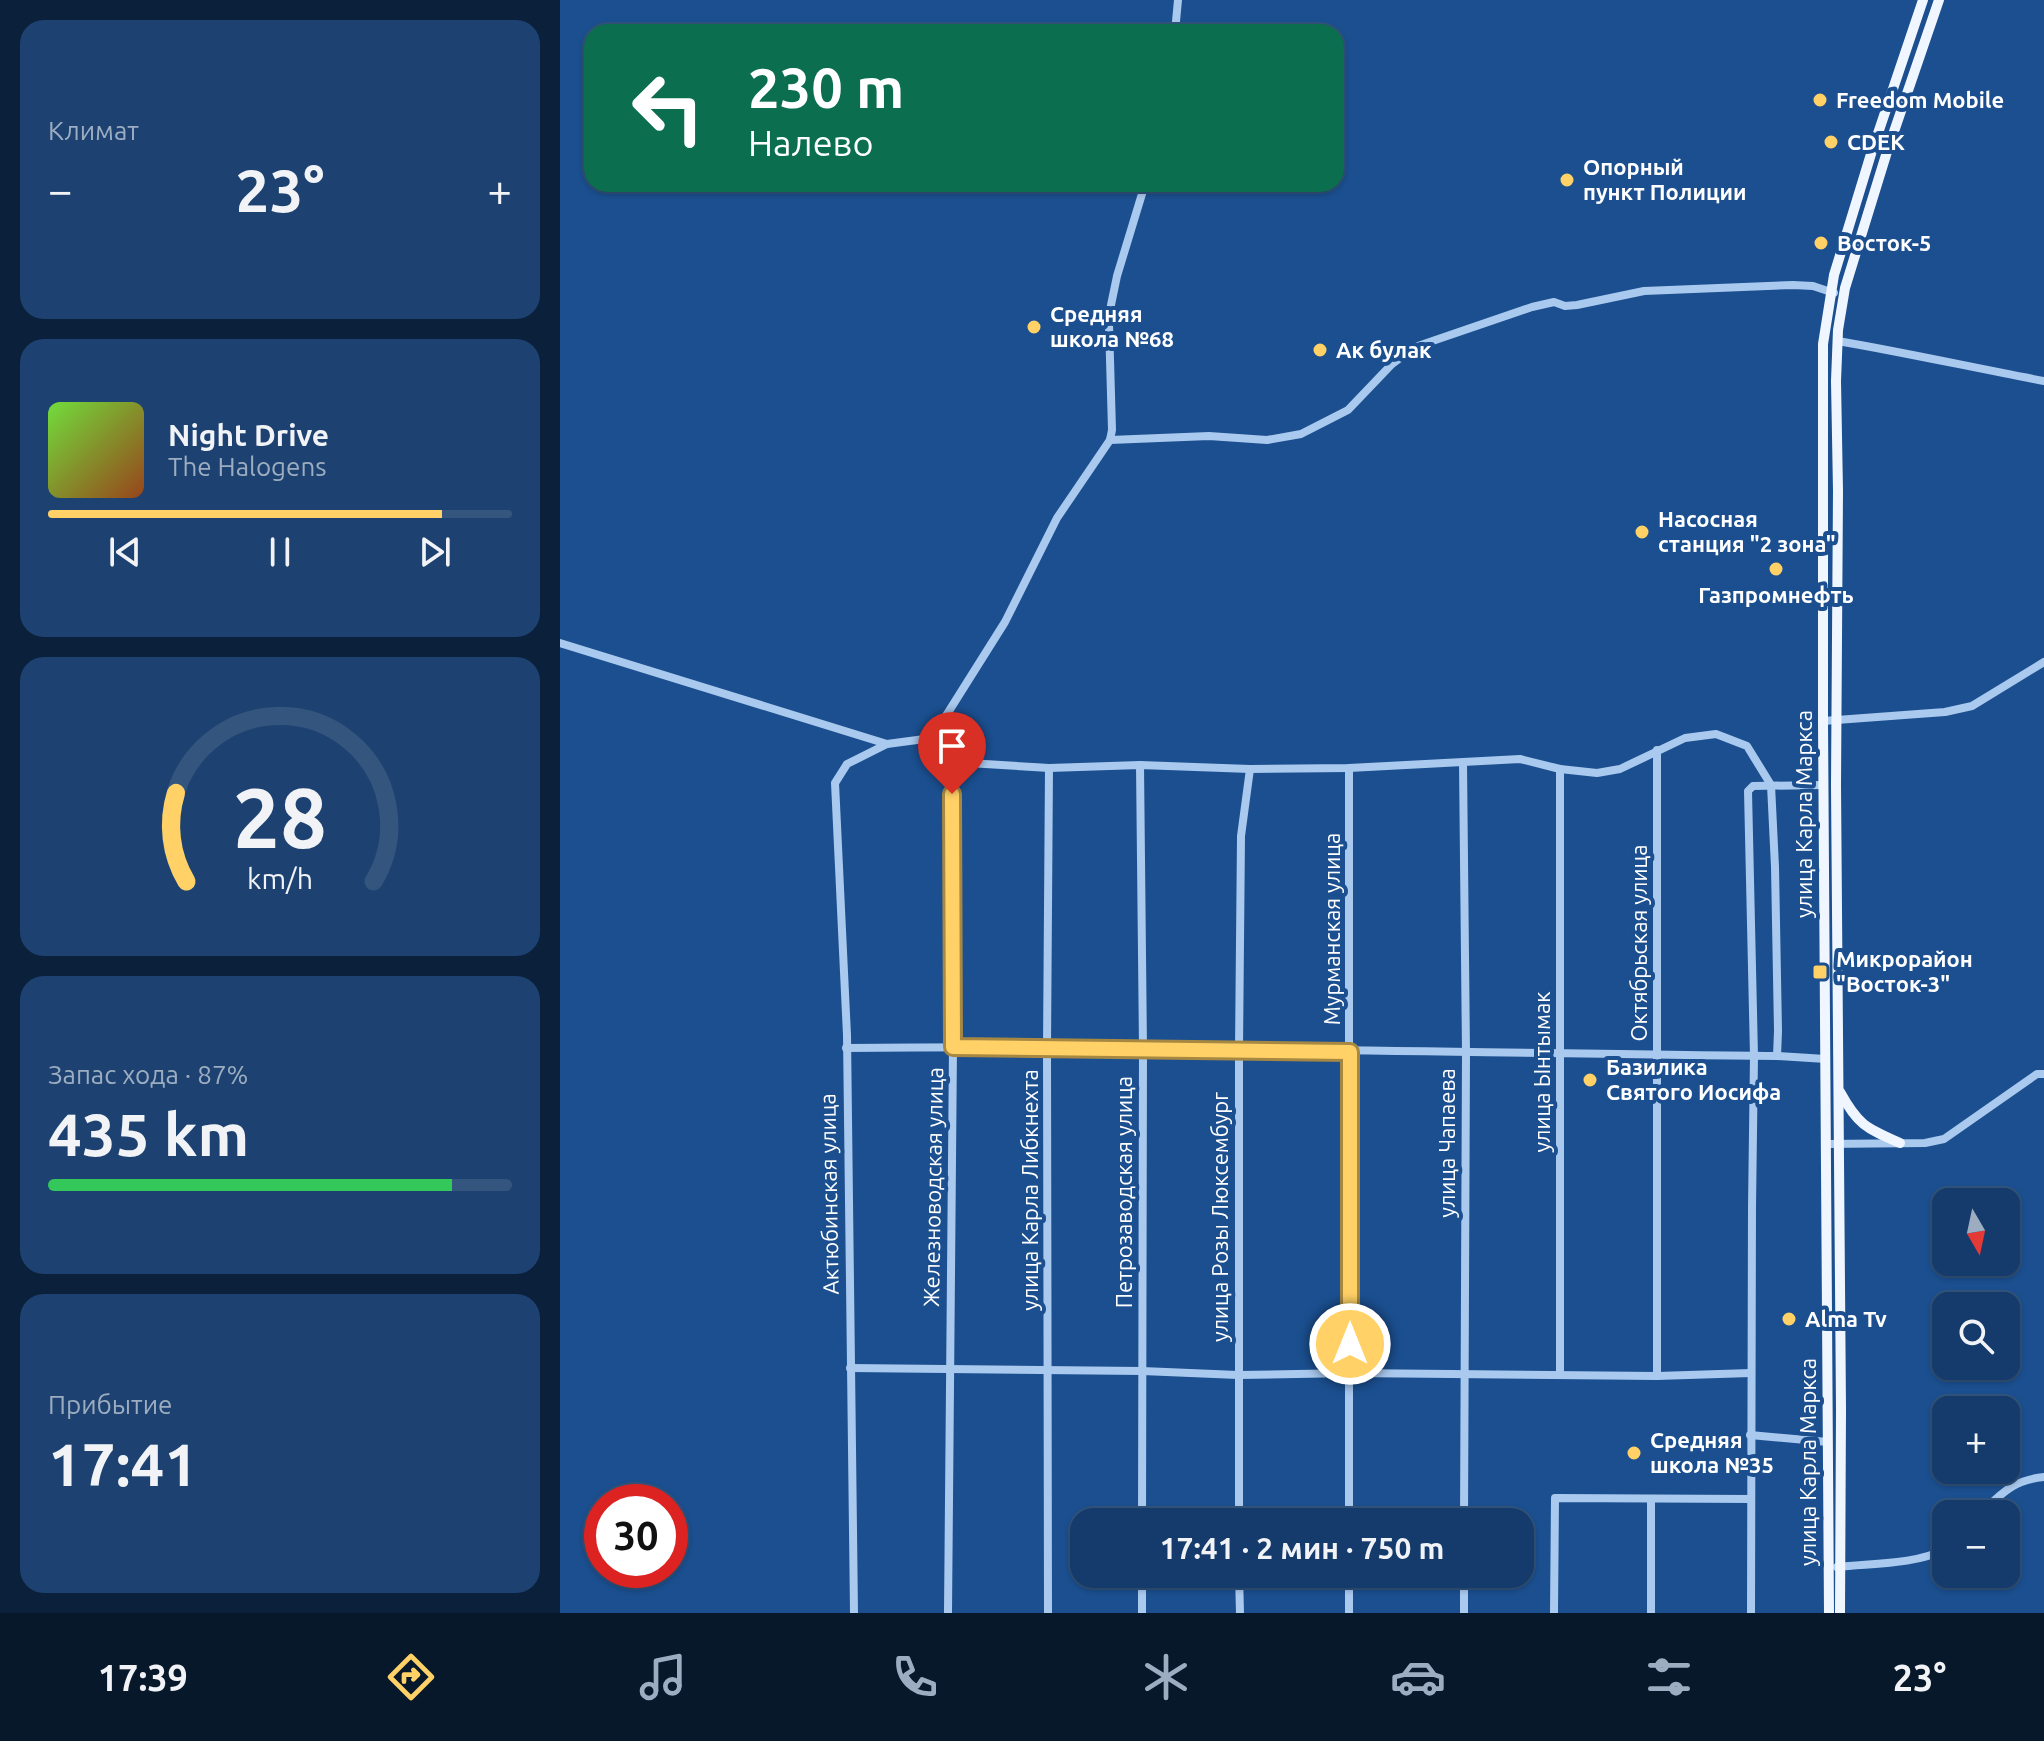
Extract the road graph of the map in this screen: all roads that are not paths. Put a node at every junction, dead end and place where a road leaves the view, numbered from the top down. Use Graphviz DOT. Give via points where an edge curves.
graph roads {
  1 [pos="1178,0"];
  2 [pos="1923,0"];
  3 [pos="1939,0"];
  4 [pos="1176,24"];
  5 [pos="1143,192"];
  6 [pos="1830,292"];
  7 [pos="1844,295"];
  8 [pos="1838,341"];
  9 [pos="2044,381"];
  10 [pos="1110,440"];
  11 [pos="560,643"];
  12 [pos="2044,662"];
  13 [pos="1836,720"];
  14 [pos="1823,721"];
  15 [pos="932,738"];
  16 [pos="887,744"];
  17 [pos="1657,750"];
  18 [pos="952,762"];
  19 [pos="1463,763"];
  20 [pos="1140,765"];
  21 [pos="1049,768"];
  22 [pos="1349,768"];
  23 [pos="1250,769"];
  24 [pos="1560,769"];
  25 [pos="1771,785"];
  26 [pos="1823,785"];
  27 [pos="953,1047"];
  28 [pos="846,1048"];
  29 [pos="1047,1048"];
  30 [pos="1143,1049"];
  31 [pos="1239,1049"];
  32 [pos="1350,1052"];
  33 [pos="1466,1053"];
  34 [pos="1560,1054"];
  35 [pos="1657,1055"];
  36 [pos="1754,1056"];
  37 [pos="1777,1056"];
  38 [pos="1826,1059"];
  39 [pos="2044,1074"];
  40 [pos="1839,1090"];
  41 [pos="1900,1143"];
  42 [pos="1826,1144"];
  43 [pos="1840,1144"];
  44 [pos="850,1368"];
  45 [pos="949,1369"];
  46 [pos="1049,1370"];
  47 [pos="1142,1371"];
  48 [pos="1350,1373"];
  49 [pos="1751,1373"];
  50 [pos="1464,1374"];
  51 [pos="1238,1375"];
  52 [pos="1560,1375"];
  53 [pos="1657,1376"];
  54 [pos="1750,1435"];
  55 [pos="1828,1442"];
  56 [pos="2044,1477"];
  57 [pos="1651,1499"];
  58 [pos="1751,1499"];
  59 [pos="1995,1500"];
  60 [pos="1142,1508"];
  61 [pos="1239,1508"];
  62 [pos="1349,1508"];
  63 [pos="1464,1508"];
  64 [pos="1932,1554"];
  65 [pos="1835,1567"];
  66 [pos="1142,1588"];
  67 [pos="1239,1588"];
  68 [pos="1349,1588"];
  69 [pos="1464,1588"];
  70 [pos="854,1613"];
  71 [pos="948,1613"];
  72 [pos="1048,1613"];
  73 [pos="1142,1613"];
  74 [pos="1240,1613"];
  75 [pos="1349,1613"];
  76 [pos="1464,1613"];
  77 [pos="1554,1613"];
  78 [pos="1651,1613"];
  79 [pos="1751,1613"];
  80 [pos="1829,1613"];
  81 [pos="1840,1613"];
  1 -- 4 [label="street"];
  2 -- 6 [label="main road, улица Карла Маркса"];
  3 -- 7 [label="main road, улица Карла Маркса"];
  5 -- 10 [label="street" via="1111,305"];
  6 -- 7 [label="street"];
  6 -- 10 [label="street" via="1793,285 1644,291 1565,306 1554,302 1415,347 1348,410 1301,434 1267,440"];
  6 -- 14 [label="main road, улица Карла Маркса" via="1823,344"];
  7 -- 8 [label="main road, улица Карла Маркса"];
  8 -- 9 [label="street"];
  8 -- 13 [label="main road, улица Карла Маркса"];
  10 -- 15 [label="street" via="1057,518 1005,622"];
  11 -- 16 [label="street"];
  12 -- 13 [label="street" via="1972,706"];
  13 -- 14 [label="street"];
  13 -- 40 [label="main road, улица Карла Маркса"];
  14 -- 26 [label="main road, улица Карла Маркса"];
  15 -- 16 [label="street"];
  15 -- 18 [label="street"];
  16 -- 28 [label="street, Актюбинская улица" via="847,764 835,783"];
  17 -- 24 [label="street" via="1620,769"];
  17 -- 25 [label="street" via="1685,738 1716,734 1747,746"];
  17 -- 35 [label="street, Октябрьская улица"];
  18 -- 21 [label="street"];
  18 -- 27 [label="street, Железноводская улица"];
  19 -- 22 [label="street"];
  19 -- 24 [label="street" via="1520,759"];
  19 -- 33 [label="street, улица Чапаева"];
  20 -- 21 [label="street"];
  20 -- 23 [label="street"];
  20 -- 30 [label="street, Петрозаводская улица"];
  21 -- 29 [label="street, улица Карла Либкнехта"];
  22 -- 23 [label="street"];
  22 -- 32 [label="street, Мурманская улица"];
  23 -- 31 [label="street, улица Розы Люксембург" via="1241,836"];
  24 -- 34 [label="street, улица Ынтымак"];
  25 -- 26 [label="street"];
  25 -- 36 [label="street" via="1748,791"];
  25 -- 37 [label="street"];
  26 -- 38 [label="main road, улица Карла Маркса"];
  27 -- 28 [label="street"];
  27 -- 29 [label="street"];
  27 -- 45 [label="street, Железноводская улица"];
  28 -- 44 [label="street, Актюбинская улица"];
  29 -- 30 [label="street"];
  29 -- 46 [label="street, улица Карла Либкнехта"];
  30 -- 31 [label="street"];
  30 -- 47 [label="street, Петрозаводская улица"];
  31 -- 32 [label="street"];
  31 -- 51 [label="street, улица Розы Люксембург"];
  32 -- 33 [label="street"];
  32 -- 48 [label="street, Мурманская улица"];
  33 -- 34 [label="street"];
  33 -- 50 [label="street, улица Чапаева"];
  34 -- 35 [label="street"];
  34 -- 52 [label="street, улица Ынтымак"];
  35 -- 36 [label="street"];
  35 -- 53 [label="street, Октябрьская улица"];
  36 -- 37 [label="street"];
  36 -- 49 [label="street"];
  37 -- 38 [label="street"];
  38 -- 42 [label="main road, улица Карла Маркса"];
  39 -- 41 [label="street" via="1944,1139"];
  40 -- 41 [label="main road" via="1867,1129"];
  40 -- 43 [label="main road, улица Карла Маркса"];
  41 -- 43 [label="street"];
  42 -- 43 [label="street"];
  42 -- 55 [label="main road, улица Карла Маркса"];
  43 -- 65 [label="main road, улица Карла Маркса"];
  44 -- 45 [label="street"];
  44 -- 70 [label="street, Актюбинская улица"];
  45 -- 46 [label="street"];
  45 -- 71 [label="street, Железноводская улица"];
  46 -- 47 [label="street"];
  46 -- 72 [label="street, улица Карла Либкнехта"];
  47 -- 51 [label="street"];
  47 -- 60 [label="street, Петрозаводская улица"];
  48 -- 50 [label="street"];
  48 -- 51 [label="street"];
  48 -- 62 [label="street, Мурманская улица"];
  49 -- 53 [label="street"];
  49 -- 54 [label="street"];
  50 -- 52 [label="street"];
  50 -- 63 [label="street, улица Чапаева"];
  51 -- 61 [label="street, улица Розы Люксембург"];
  52 -- 53 [label="street"];
  54 -- 55 [label="street"];
  54 -- 58 [label="street"];
  55 -- 65 [label="main road, улица Карла Маркса"];
  56 -- 59 [label="street" via="2021,1481"];
  57 -- 58 [label="street"];
  57 -- 77 [label="street" via="1555,1498"];
  57 -- 78 [label="street"];
  58 -- 79 [label="street"];
  64 -- 65 [label="street"];
  65 -- 80 [label="main road, улица Карла Маркса"];
  65 -- 81 [label="main road, улица Карла Маркса"];
  66 -- 73 [label="street"];
  67 -- 74 [label="street"];
  68 -- 75 [label="street"];
  69 -- 76 [label="street"];
}
